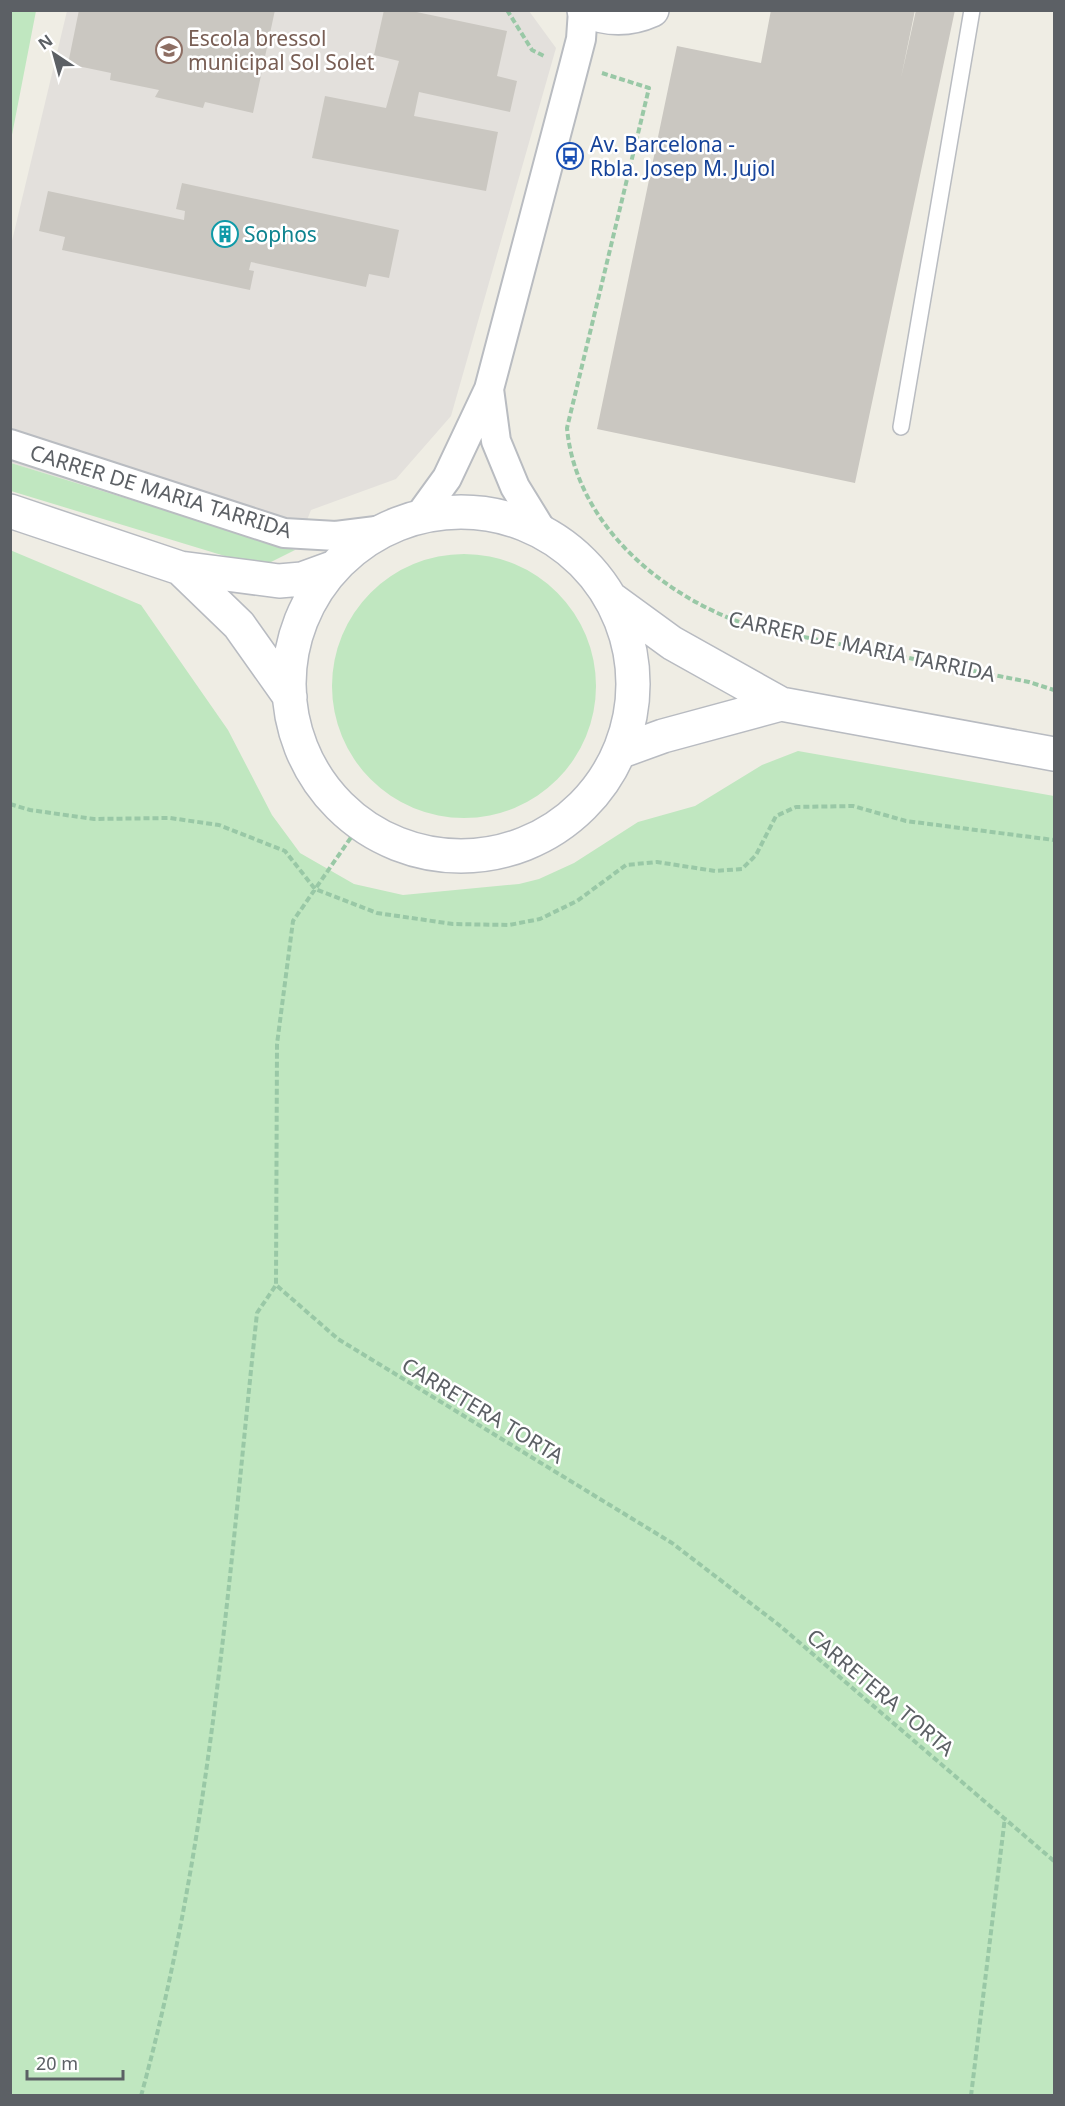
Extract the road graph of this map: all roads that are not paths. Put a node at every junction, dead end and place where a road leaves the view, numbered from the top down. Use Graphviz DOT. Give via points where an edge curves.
graph roads {
  1 [pos="584,10"];
  2 [pos="652,10"];
  3 [pos="972,10"];
  4 [pos="489,389"];
  5 [pos="902,427"];
  6 [pos="10,444"];
  7 [pos="10,511"];
  8 [pos="418,518"];
  9 [pos="384,530"];
  10 [pos="542,531"];
  11 [pos="335,567"];
  12 [pos="180,568"];
  13 [pos="612,599"];
  14 [pos="290,697"];
  15 [pos="781,704"];
  16 [pos="619,752"];
  17 [pos="1054,754"];
  1 -- 2 [label="main road" via="620,18"];
  1 -- 4 [label="street" via="581,39"];
  3 -- 5 [label="lane"];
  4 -- 8 [label="street" via="447,478"];
  4 -- 10 [label="street" via="496,441 515,487"];
  6 -- 9 [label="street, CARRER DE MARIA TARRIDA" via="284,534 336,536"];
  7 -- 12 [label="main road"];
  8 -- 9 [label="main road"];
  8 -- 10 [label="main road" via="481,513"];
  9 -- 11 [label="main road"];
  10 -- 13 [label="main road" via="582,560"];
  11 -- 12 [label="main road" via="302,579 279,581"];
  11 -- 14 [label="main road" via="302,620 293,650"];
  12 -- 14 [label="main road" via="239,625"];
  13 -- 15 [label="main road" via="672,643"];
  13 -- 16 [label="main road" via="627,636 633,675 632,706"];
  14 -- 16 [label="main road" via="298,739 329,794 360,823 396,843 425,851 456,856 496,852 535,838 570,816 598,787"];
  15 -- 16 [label="main road"];
  15 -- 17 [label="main road"];
}
